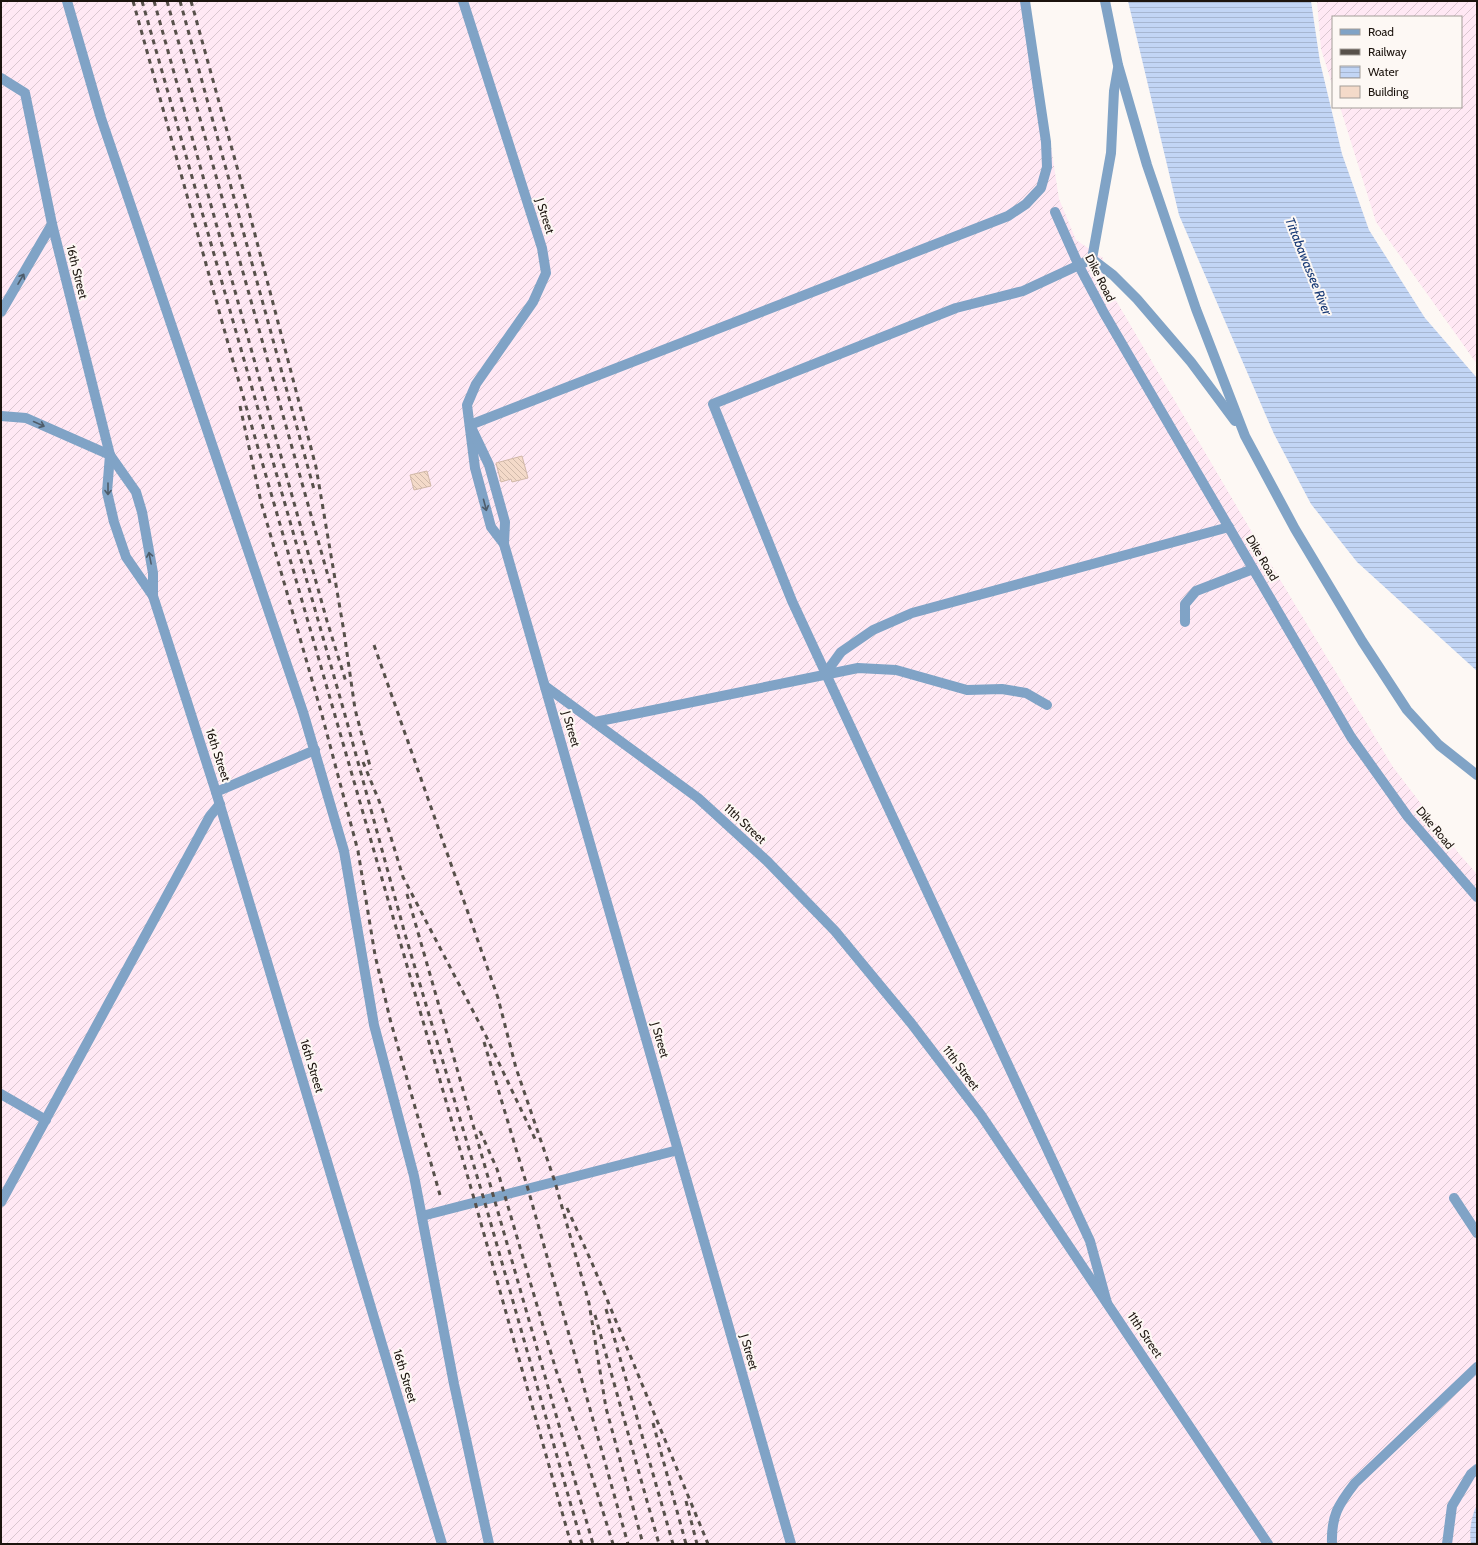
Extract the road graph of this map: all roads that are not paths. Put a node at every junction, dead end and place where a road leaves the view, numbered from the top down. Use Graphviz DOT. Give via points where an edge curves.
graph roads {
  1 [pos="67,1"];
  2 [pos="463,1"];
  3 [pos="1025,1"];
  4 [pos="1105,1"];
  5 [pos="1118,65"];
  6 [pos="1,78"];
  7 [pos="1054,212"];
  8 [pos="52,224"];
  9 [pos="1092,259"];
  10 [pos="1079,266"];
  11 [pos="1,312"];
  12 [pos="1,416"];
  13 [pos="470,425"];
  14 [pos="1245,436"];
  15 [pos="110,455"];
  16 [pos="1229,527"];
  17 [pos="504,544"];
  18 [pos="1253,569"];
  19 [pos="153,596"];
  20 [pos="1185,622"];
  21 [pos="825,674"];
  22 [pos="545,686"];
  23 [pos="1047,705"];
  24 [pos="595,722"];
  25 [pos="314,750"];
  26 [pos="1477,775"];
  27 [pos="216,792"];
  28 [pos="220,804"];
  29 [pos="1477,897"];
  30 [pos="1,1094"];
  31 [pos="46,1120"];
  32 [pos="678,1150"];
  33 [pos="1454,1198"];
  34 [pos="1,1202"];
  35 [pos="422,1216"];
  36 [pos="1477,1233"];
  37 [pos="1107,1303"];
  38 [pos="1477,1368"];
  39 [pos="1477,1469"];
  40 [pos="442,1544"];
  41 [pos="489,1544"];
  42 [pos="791,1544"];
  43 [pos="1268,1544"];
  44 [pos="1332,1544"];
  45 [pos="1447,1544"];
  1 -- 25 [label="lane" via="103,126"];
  2 -- 13 [label="lane, J Street" via="542,248 546,273 533,302 476,384 468,405"];
  3 -- 13 [label="lane" via="1046,142 1047,167 1041,188 1026,204 1008,216"];
  4 -- 5 [label="lane"];
  5 -- 9 [label="lane" via="1111,153"];
  5 -- 14 [label="lane" via="1196,309"];
  6 -- 8 [label="lane, 16th Street" via="25,93"];
  7 -- 10 [label="lane, Dike Road"];
  11 -- 8 [label="lane, one-way"];
  8 -- 15 [label="lane, 16th Street"];
  9 -- 10 [label="lane"];
  9 -- 14 [label="lane" via="1113,274 1187,357"];
  10 -- 16 [label="lane, Dike Road"];
  10 -- 21 [label="lane" via="1023,291 956,308 713,404 792,602"];
  12 -- 15 [label="lane, one-way" via="26,418"];
  13 -- 17 [label="lane, J Street" via="489,465 504,515"];
  13 -- 17 [label="lane, J Street, one-way" via="475,468 491,527"];
  14 -- 26 [label="lane" via="1294,529 1362,641 1408,710 1439,745"];
  19 -- 15 [label="lane, 16th Street, one-way" via="153,573 136,492"];
  15 -- 19 [label="lane, 16th Street, one-way" via="107,492 114,522 126,557"];
  16 -- 18 [label="lane, Dike Road"];
  16 -- 21 [label="lane" via="912,613 873,630 841,652"];
  17 -- 22 [label="lane, J Street"];
  18 -- 20 [label="lane" via="1196,591 1185,604"];
  18 -- 29 [label="lane, Dike Road" via="1351,737 1408,817"];
  19 -- 27 [label="lane, 16th Street"];
  21 -- 23 [label="lane" via="858,668 896,670 967,690 1002,689 1026,693"];
  21 -- 24 [label="lane"];
  21 -- 37 [label="lane" via="1090,1241"];
  22 -- 24 [label="lane, 11th Street"];
  22 -- 32 [label="lane, J Street"];
  24 -- 37 [label="lane, 11th Street" via="698,798 767,861 835,931 911,1023 981,1115"];
  25 -- 27 [label="lane"];
  25 -- 35 [label="lane" via="344,851 374,1025"];
  27 -- 28 [label="lane, 16th Street"];
  28 -- 31 [label="lane" via="210,816"];
  28 -- 40 [label="lane, 16th Street"];
  30 -- 31 [label="lane"];
  31 -- 34 [label="lane"];
  32 -- 35 [label="lane"];
  32 -- 42 [label="lane, J Street"];
  33 -- 36 [label="lane"];
  35 -- 41 [label="lane" via="454,1384"];
  37 -- 43 [label="lane, 11th Street"];
  38 -- 44 [label="lane" via="1355,1483 1340,1502 1331,1526"];
  39 -- 45 [label="lane" via="1471,1474 1452,1506"];
}
